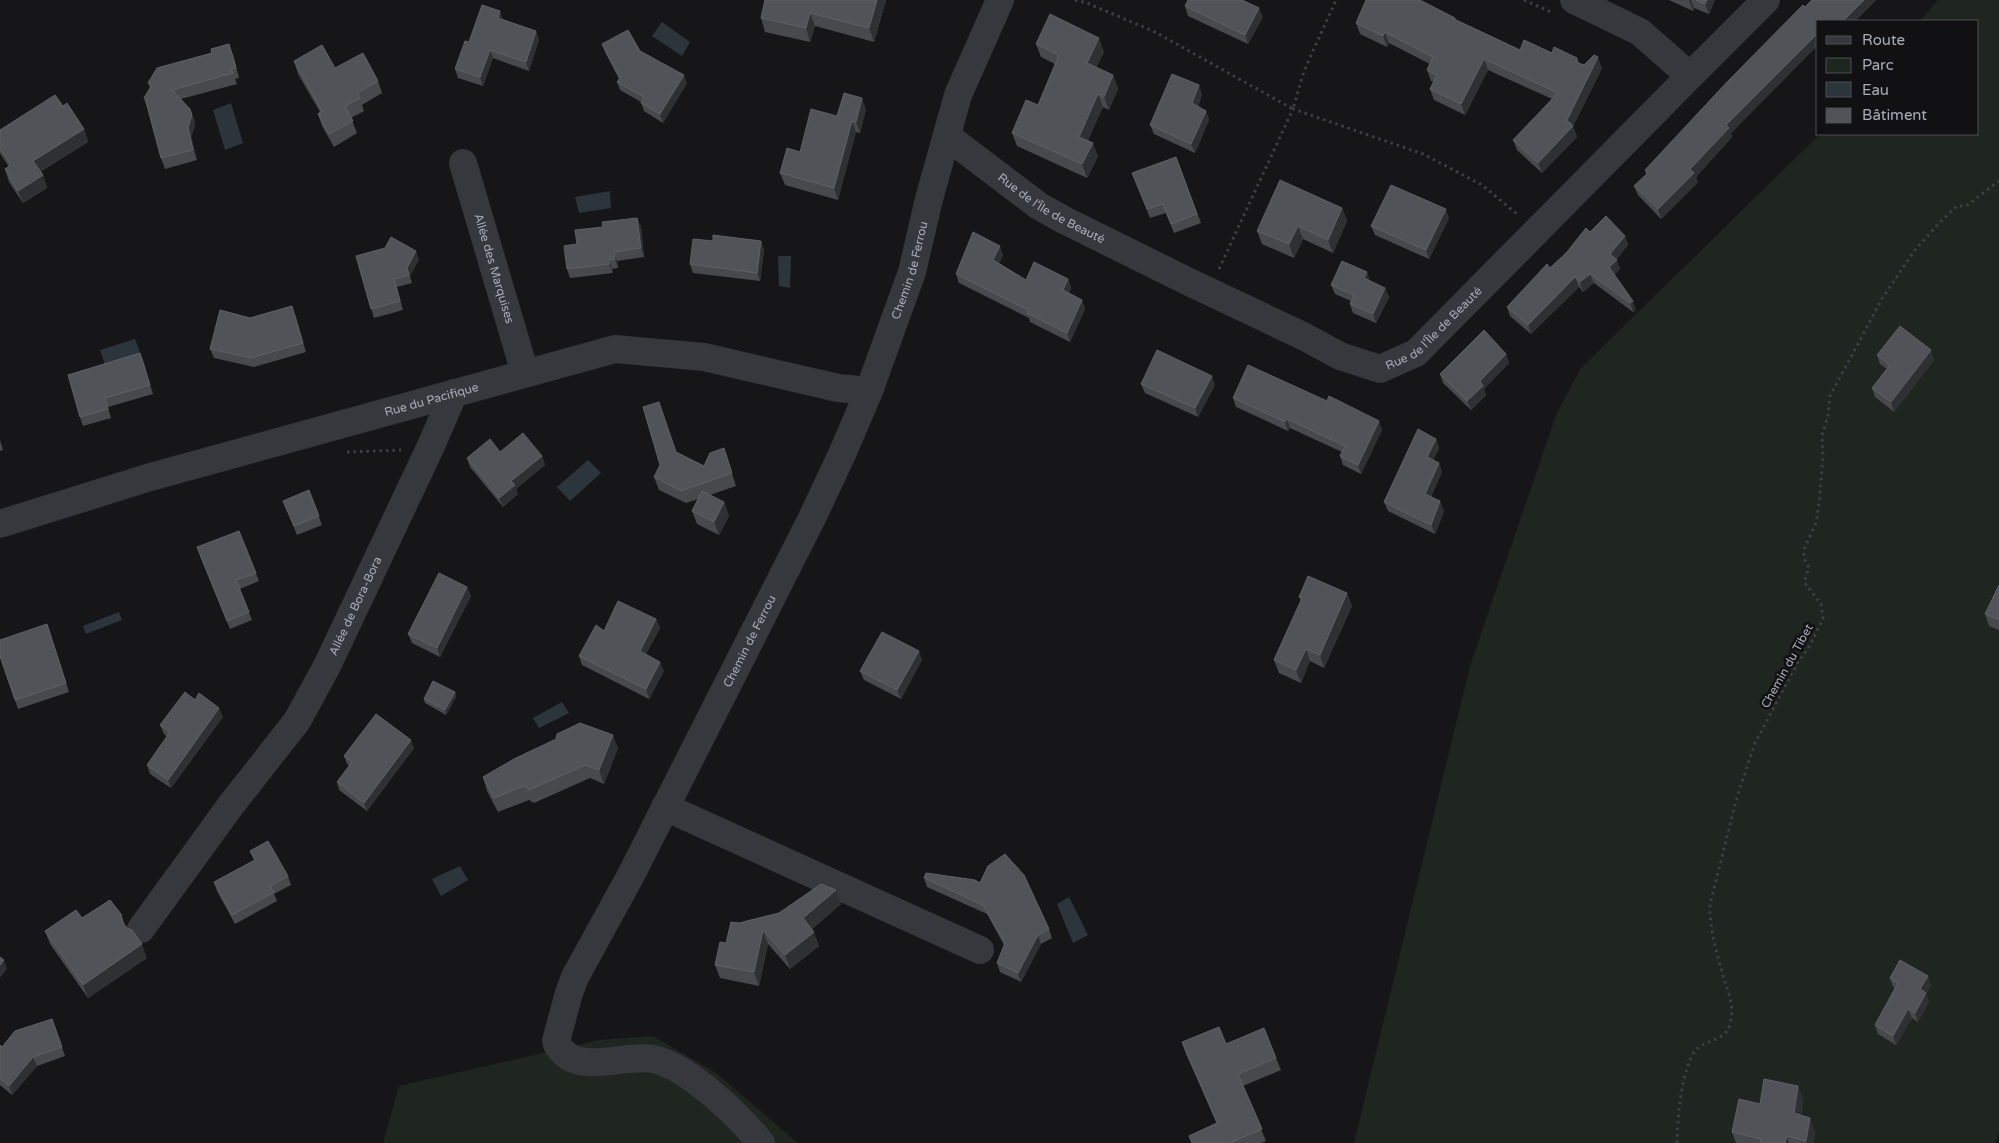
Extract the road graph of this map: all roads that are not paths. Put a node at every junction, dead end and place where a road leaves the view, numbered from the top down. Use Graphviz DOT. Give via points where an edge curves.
graph roads {
  1 [pos="1000,0"];
  2 [pos="1766,0"];
  3 [pos="1566,8"];
  4 [pos="1690,76"];
  5 [pos="948,137"];
  6 [pos="463,163"];
  7 [pos="525,373"];
  8 [pos="869,391"];
  9 [pos="454,393"];
  10 [pos="0,524"];
  11 [pos="665,807"];
  12 [pos="141,929"];
  13 [pos="980,950"];
  14 [pos="761,1143"];
  1 -- 5 [label="street, Chemin de Ferrou" via="958,95"];
  2 -- 4 [label="street, Rue de l'Île de Beauté"];
  3 -- 4 [label="street" via="1640,32"];
  4 -- 5 [label="street, Rue de l'Île de Beauté" via="1416,353 1380,369 1340,356 1039,206"];
  5 -- 8 [label="street, Chemin de Ferrou" via="912,272"];
  6 -- 7 [label="street, Allée des Marquises"];
  7 -- 8 [label="street, Rue du Pacifique" via="615,349 704,357 838,388"];
  7 -- 9 [label="street, Rue du Pacifique"];
  8 -- 11 [label="street, Chemin de Ferrou" via="812,518"];
  9 -- 10 [label="street, Rue du Pacifique" via="147,478"];
  9 -- 12 [label="street, Allée de Bora-Bora" via="327,666 297,721"];
  11 -- 13 [label="street"];
  11 -- 14 [label="street, Chemin de Ferrou" via="576,977 556,1044 570,1058 585,1063 641,1058 669,1064 717,1098"];
}
